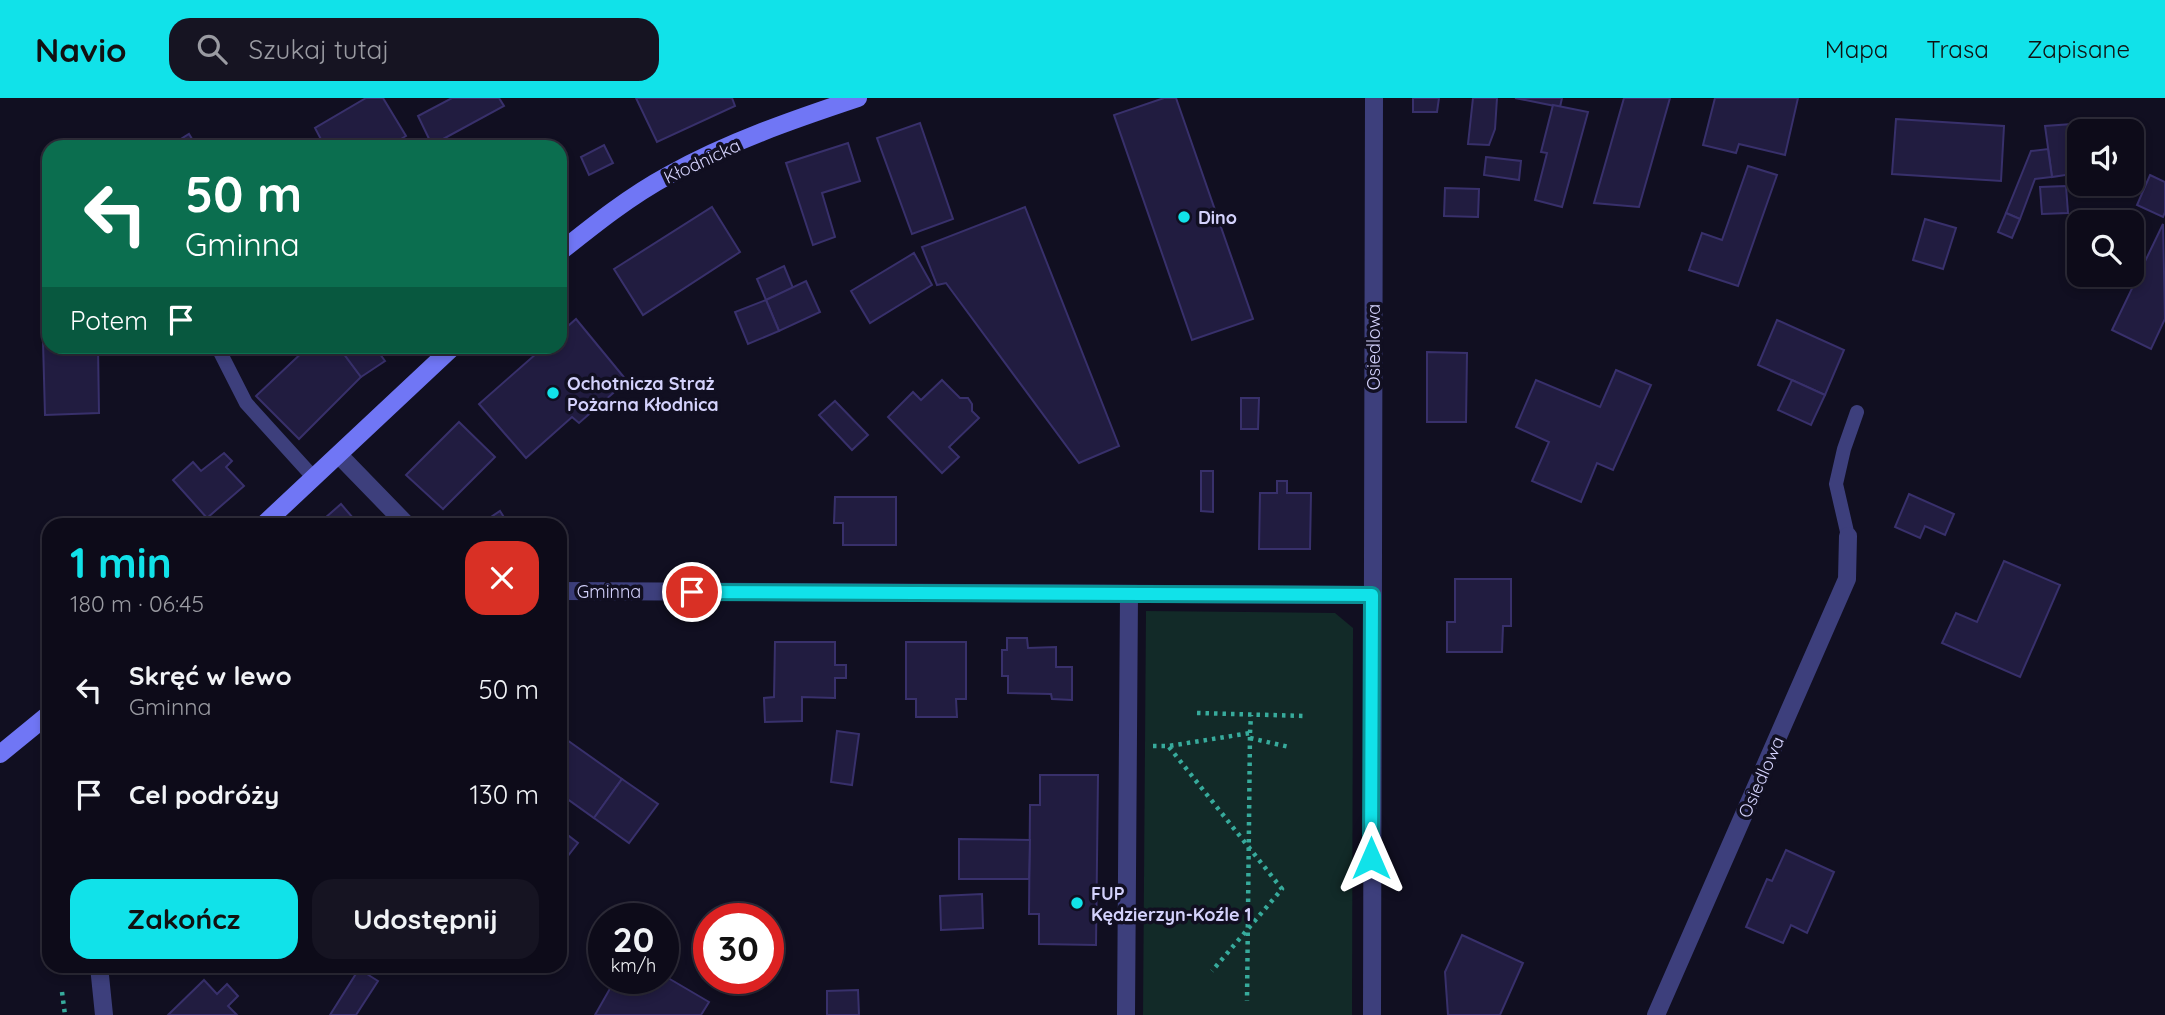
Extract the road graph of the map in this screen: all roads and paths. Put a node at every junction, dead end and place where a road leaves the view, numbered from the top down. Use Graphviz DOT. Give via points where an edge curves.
graph roads {
  1 [pos="858,98"];
  2 [pos="1374,98"];
  3 [pos="829,103"];
  4 [pos="567,246"];
  5 [pos="221,354"];
  6 [pos="446,354"];
  7 [pos="1857,412"];
  8 [pos="340,455"];
  9 [pos="314,478"];
  10 [pos="271,518"];
  11 [pos="400,518"];
  12 [pos="1848,536"];
  13 [pos="567,591"];
  14 [pos="1129,594"];
  15 [pos="1372,595"];
  16 [pos="1197,713"];
  17 [pos="1251,715"];
  18 [pos="1306,716"];
  19 [pos="42,723"];
  20 [pos="1250,735"];
  21 [pos="1128,746"];
  22 [pos="1169,746"];
  23 [pos="1289,747"];
  24 [pos="0,754"];
  25 [pos="1249,846"];
  26 [pos="1248,929"];
  27 [pos="1212,971"];
  28 [pos="100,973"];
  29 [pos="62,992"];
  30 [pos="1247,1000"];
  31 [pos="65,1015"];
  32 [pos="104,1015"];
  33 [pos="1126,1015"];
  34 [pos="1372,1015"];
  35 [pos="1656,1015"];
  1 -- 3 [label="main road, Kłodnicka"];
  2 -- 15 [label="street, Osiedlowa"];
  3 -- 4 [label="main road, Kłodnicka" via="670,174 605,215"];
  5 -- 9 [label="lane" via="246,403"];
  6 -- 8 [label="main road"];
  7 -- 12 [label="lane" via="1836,484"];
  8 -- 9 [label="main road"];
  8 -- 11 [label="street"];
  9 -- 10 [label="main road"];
  12 -- 35 [label="street, Osiedlowa" via="1847,579"];
  13 -- 14 [label="street, Gminna"];
  14 -- 15 [label="street, Gminna"];
  14 -- 21 [label="street"];
  15 -- 34 [label="street, Osiedlowa"];
  16 -- 17 [label="path"];
  17 -- 18 [label="path"];
  17 -- 20 [label="path"];
  19 -- 24 [label="main road"];
  20 -- 22 [label="path"];
  20 -- 23 [label="path"];
  20 -- 25 [label="path"];
  21 -- 22 [label="path"];
  21 -- 33 [label="street"];
  22 -- 25 [label="path"];
  25 -- 26 [label="path"];
  25 -- 26 [label="path" via="1285,889"];
  26 -- 27 [label="path"];
  26 -- 30 [label="path"];
  28 -- 32 [label="street"];
  29 -- 31 [label="path"];
}
